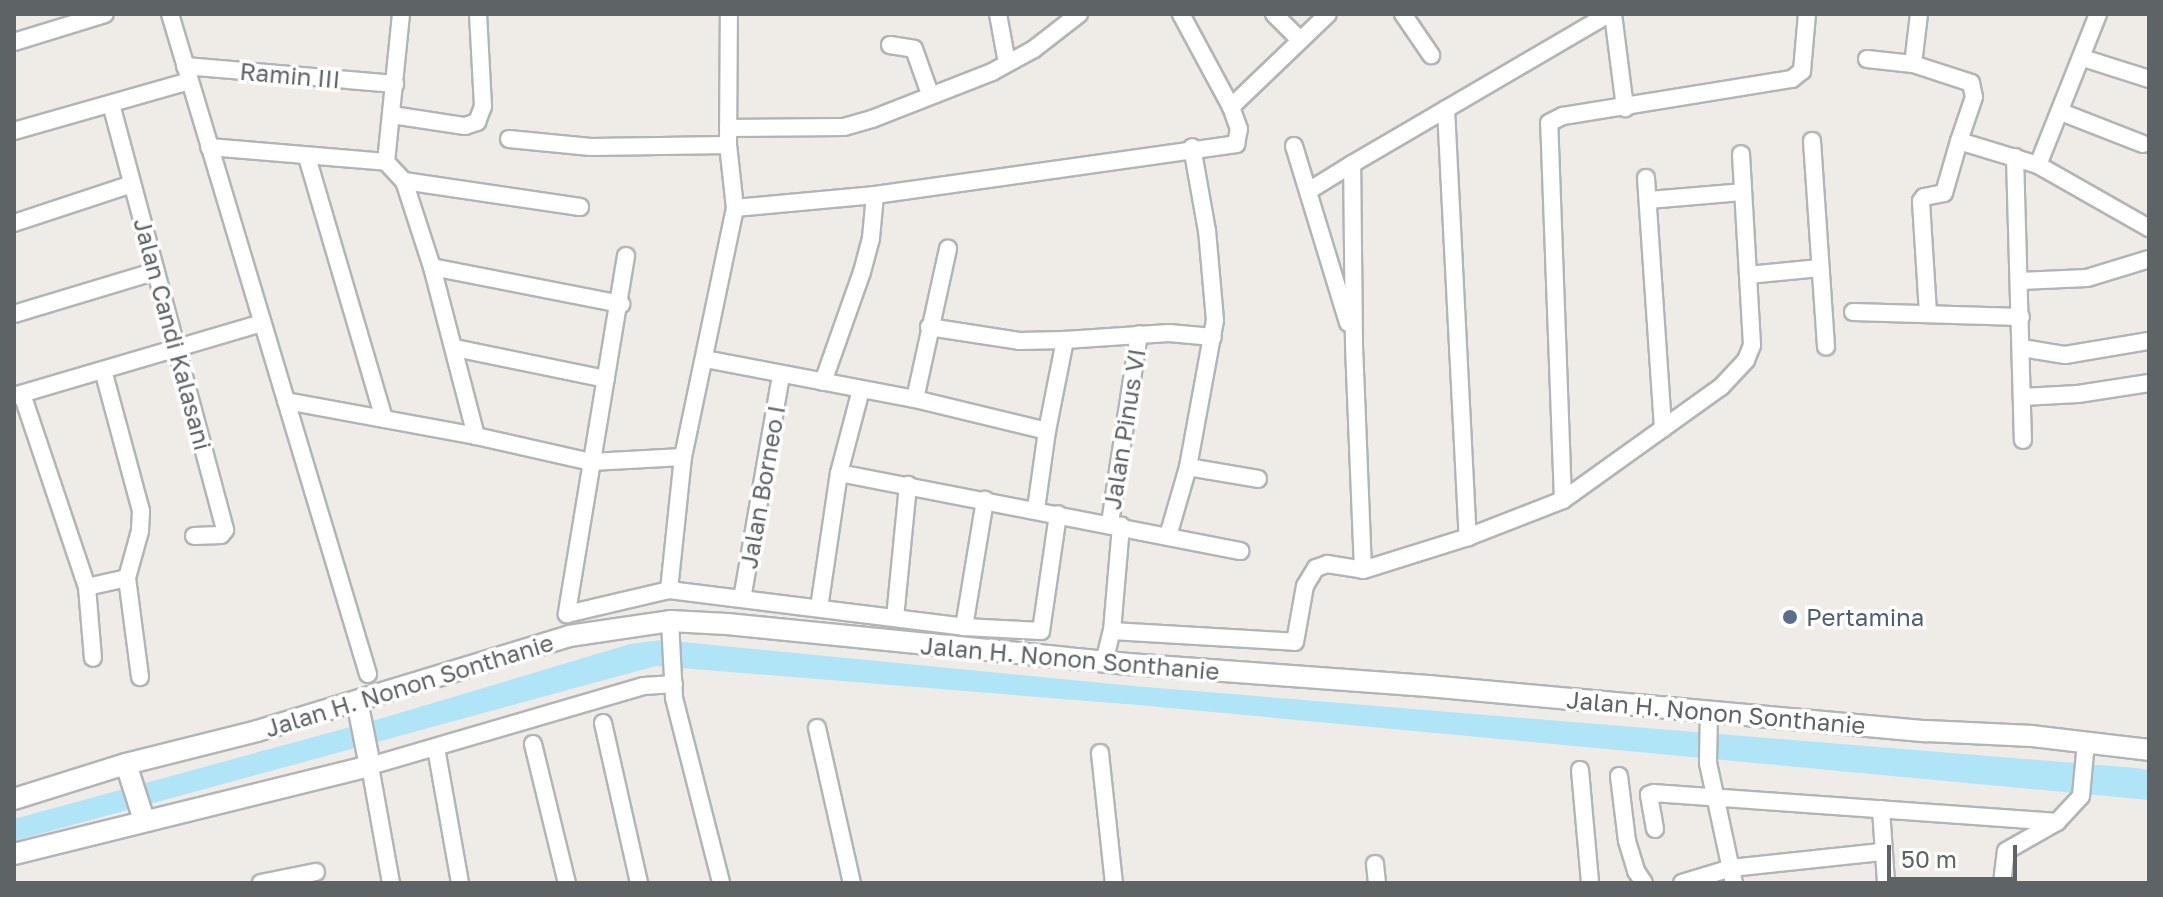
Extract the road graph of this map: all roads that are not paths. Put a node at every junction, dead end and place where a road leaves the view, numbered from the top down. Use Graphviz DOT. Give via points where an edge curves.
graph roads {
  1 [pos="105,14"];
  2 [pos="170,14"];
  3 [pos="401,14"];
  4 [pos="478,14"];
  5 [pos="729,14"];
  6 [pos="998,14"];
  7 [pos="1079,14"];
  8 [pos="1274,14"];
  9 [pos="1328,14"];
  10 [pos="1403,14"];
  11 [pos="1611,14"];
  12 [pos="1807,14"];
  13 [pos="1919,14"];
  14 [pos="2098,14"];
  15 [pos="1188,18"];
  16 [pos="1299,39"];
  17 [pos="14,42"];
  18 [pos="890,45"];
  19 [pos="1431,55"];
  20 [pos="2083,58"];
  21 [pos="1867,59"];
  22 [pos="1007,63"];
  23 [pos="1913,64"];
  24 [pos="187,74"];
  25 [pos="2149,79"];
  26 [pos="395,84"];
  27 [pos="930,94"];
  28 [pos="111,104"];
  29 [pos="1231,107"];
  30 [pos="1625,108"];
  31 [pos="1446,109"];
  32 [pos="2061,112"];
  33 [pos="392,115"];
  34 [pos="14,131"];
  35 [pos="728,137"];
  36 [pos="509,139"];
  37 [pos="1812,141"];
  38 [pos="1959,141"];
  39 [pos="2143,144"];
  40 [pos="1294,146"];
  41 [pos="209,147"];
  42 [pos="1192,147"];
  43 [pos="1741,154"];
  44 [pos="307,157"];
  45 [pos="2015,157"];
  46 [pos="386,162"];
  47 [pos="1352,164"];
  48 [pos="2038,165"];
  49 [pos="1646,178"];
  50 [pos="404,181"];
  51 [pos="132,184"];
  52 [pos="1310,190"];
  53 [pos="1743,192"];
  54 [pos="875,195"];
  55 [pos="1648,200"];
  56 [pos="580,207"];
  57 [pos="735,208"];
  58 [pos="14,223"];
  59 [pos="2149,227"];
  60 [pos="948,249"];
  61 [pos="626,256"];
  62 [pos="2149,259"];
  63 [pos="432,267"];
  64 [pos="1820,268"];
  65 [pos="156,271"];
  66 [pos="1748,275"];
  67 [pos="2020,281"];
  68 [pos="621,304"];
  69 [pos="1853,312"];
  70 [pos="1928,313"];
  71 [pos="14,314"];
  72 [pos="2021,317"];
  73 [pos="262,323"];
  74 [pos="929,327"];
  75 [pos="1139,334"];
  76 [pos="1213,337"];
  77 [pos="1065,340"];
  78 [pos="2149,341"];
  79 [pos="1354,344"];
  80 [pos="1826,347"];
  81 [pos="176,348"];
  82 [pos="455,348"];
  83 [pos="2022,348"];
  84 [pos="705,359"];
  85 [pos="103,370"];
  86 [pos="781,375"];
  87 [pos="606,379"];
  88 [pos="823,382"];
  89 [pos="2149,383"];
  90 [pos="861,390"];
  91 [pos="18,395"];
  92 [pos="2022,397"];
  93 [pos="915,399"];
  94 [pos="286,401"];
  95 [pos="384,419"];
  96 [pos="1663,428"];
  97 [pos="1047,431"];
  98 [pos="476,436"];
  99 [pos="2023,440"];
  100 [pos="683,457"];
  101 [pos="591,462"];
  102 [pos="1188,467"];
  103 [pos="839,473"];
  104 [pos="1258,479"];
  105 [pos="908,485"];
  106 [pos="985,500"];
  107 [pos="1563,500"];
  108 [pos="1036,509"];
  109 [pos="1058,514"];
  110 [pos="1116,524"];
  111 [pos="194,536"];
  112 [pos="1168,536"];
  113 [pos="1468,537"];
  114 [pos="1241,551"];
  115 [pos="1363,570"];
  116 [pos="127,578"];
  117 [pos="87,587"];
  118 [pos="669,590"];
  119 [pos="742,599"];
  120 [pos="819,608"];
  121 [pos="895,618"];
  122 [pos="964,627"];
  123 [pos="670,629"];
  124 [pos="1112,631"];
  125 [pos="93,658"];
  126 [pos="1104,662"];
  127 [pos="368,674"];
  128 [pos="140,677"];
  129 [pos="674,678"];
  130 [pos="359,710"];
  131 [pos="1709,719"];
  132 [pos="603,723"];
  133 [pos="817,728"];
  134 [pos="533,744"];
  135 [pos="436,748"];
  136 [pos="2149,750"];
  137 [pos="2086,752"];
  138 [pos="1100,753"];
  139 [pos="369,759"];
  140 [pos="128,769"];
  141 [pos="1580,770"];
  142 [pos="1619,776"];
  143 [pos="1717,796"];
  144 [pos="14,799"];
  145 [pos="1881,809"];
  146 [pos="143,816"];
  147 [pos="2057,822"];
  148 [pos="1655,829"];
  149 [pos="1881,852"];
  150 [pos="14,854"];
  151 [pos="1375,864"];
  152 [pos="316,872"];
  153 [pos="1732,876"];
  154 [pos="283,881"];
  155 [pos="261,883"];
  156 [pos="391,883"];
  157 [pos="460,883"];
  158 [pos="567,883"];
  159 [pos="639,883"];
  160 [pos="721,883"];
  161 [pos="852,883"];
  162 [pos="1114,883"];
  163 [pos="1377,883"];
  164 [pos="1590,883"];
  165 [pos="1644,883"];
  166 [pos="1682,883"];
  167 [pos="1886,883"];
  168 [pos="2002,883"];
  1 -- 17 [label="street"];
  2 -- 24 [label="street"];
  3 -- 26 [label="street"];
  4 -- 33 [label="street" via="483,106 477,122 465,126"];
  5 -- 35 [label="street"];
  6 -- 22 [label="street"];
  7 -- 22 [label="street"];
  8 -- 16 [label="street"];
  9 -- 16 [label="street"];
  10 -- 19 [label="street"];
  11 -- 30 [label="street"];
  11 -- 31 [label="street"];
  12 -- 30 [label="street" via="1797,77"];
  13 -- 23 [label="street"];
  14 -- 20 [label="street"];
  15 -- 29 [label="street"];
  16 -- 29 [label="street"];
  18 -- 27 [label="street" via="914,49"];
  20 -- 25 [label="street"];
  20 -- 32 [label="street"];
  21 -- 23 [label="street"];
  22 -- 27 [label="street"];
  23 -- 38 [label="street" via="1971,83 1974,97"];
  24 -- 26 [label="street, Ramin III"];
  24 -- 28 [label="street"];
  24 -- 41 [label="street"];
  26 -- 33 [label="street"];
  27 -- 35 [label="street" via="844,127"];
  28 -- 34 [label="street"];
  28 -- 51 [label="street, Jalan Candi Kalasani"];
  29 -- 42 [label="street" via="1239,129 1236,144"];
  30 -- 107 [label="street" via="1563,116 1547,127"];
  31 -- 47 [label="street"];
  31 -- 113 [label="street"];
  32 -- 39 [label="street"];
  32 -- 48 [label="street"];
  33 -- 46 [label="street"];
  35 -- 36 [label="street" via="591,147"];
  35 -- 57 [label="street"];
  37 -- 64 [label="street"];
  38 -- 45 [label="street"];
  38 -- 70 [label="street" via="1944,193 1921,201"];
  40 -- 52 [label="street"];
  41 -- 44 [label="street"];
  41 -- 73 [label="street"];
  42 -- 54 [label="street"];
  42 -- 76 [label="street" via="1213,285"];
  43 -- 53 [label="street"];
  44 -- 46 [label="street"];
  44 -- 95 [label="street"];
  45 -- 48 [label="street"];
  45 -- 67 [label="street"];
  46 -- 50 [label="street"];
  47 -- 52 [label="street"];
  47 -- 79 [label="street"];
  48 -- 59 [label="street"];
  49 -- 55 [label="street"];
  50 -- 56 [label="street"];
  50 -- 63 [label="street"];
  51 -- 58 [label="street"];
  51 -- 65 [label="street, Jalan Candi Kalasani"];
  52 -- 79 [label="street"];
  53 -- 55 [label="street"];
  53 -- 66 [label="street"];
  54 -- 57 [label="street"];
  54 -- 88 [label="street" via="862,272"];
  55 -- 96 [label="street"];
  57 -- 84 [label="street"];
  60 -- 74 [label="street"];
  61 -- 68 [label="street"];
  62 -- 67 [label="street" via="2087,278"];
  63 -- 68 [label="street"];
  63 -- 82 [label="street"];
  64 -- 66 [label="street"];
  64 -- 80 [label="street"];
  65 -- 71 [label="street"];
  65 -- 81 [label="street, Jalan Candi Kalasani"];
  66 -- 96 [label="street" via="1752,345 1746,360 1721,387"];
  67 -- 72 [label="street"];
  68 -- 87 [label="street"];
  69 -- 70 [label="street"];
  70 -- 72 [label="street"];
  72 -- 83 [label="street"];
  73 -- 81 [label="street"];
  73 -- 94 [label="street"];
  74 -- 77 [label="street" via="1019,341"];
  74 -- 93 [label="street"];
  75 -- 76 [label="street"];
  75 -- 77 [label="street"];
  75 -- 110 [label="street, Jalan Pinus VI"];
  76 -- 102 [label="street"];
  77 -- 97 [label="street"];
  78 -- 83 [label="street" via="2065,355"];
  79 -- 115 [label="street"];
  81 -- 85 [label="street"];
  81 -- 111 [label="street, Jalan Candi Kalasani" via="225,530 223,535"];
  82 -- 87 [label="street"];
  82 -- 98 [label="street"];
  83 -- 92 [label="street"];
  84 -- 86 [label="street"];
  84 -- 100 [label="street"];
  85 -- 91 [label="street"];
  85 -- 116 [label="street" via="141,511"];
  86 -- 88 [label="street"];
  86 -- 119 [label="street, Jalan Borneo I"];
  87 -- 101 [label="street"];
  88 -- 90 [label="street"];
  89 -- 92 [label="street"];
  90 -- 93 [label="street"];
  90 -- 103 [label="street"];
  91 -- 117 [label="street"];
  92 -- 99 [label="street"];
  93 -- 97 [label="street"];
  94 -- 95 [label="street"];
  94 -- 127 [label="street"];
  95 -- 98 [label="street"];
  96 -- 107 [label="street"];
  97 -- 108 [label="street"];
  98 -- 101 [label="street"];
  100 -- 101 [label="street"];
  100 -- 118 [label="street"];
  101 -- 118 [label="street" via="567,614"];
  102 -- 104 [label="street"];
  102 -- 112 [label="street"];
  103 -- 105 [label="street"];
  103 -- 120 [label="street"];
  105 -- 106 [label="street"];
  105 -- 121 [label="street"];
  106 -- 108 [label="street"];
  106 -- 122 [label="street"];
  107 -- 113 [label="street"];
  108 -- 109 [label="street"];
  109 -- 110 [label="street"];
  109 -- 122 [label="street" via="1041,631"];
  110 -- 112 [label="street"];
  110 -- 124 [label="street, Jalan Pinus VI"];
  112 -- 114 [label="street"];
  113 -- 115 [label="street"];
  115 -- 124 [label="street" via="1327,564 1309,575 1295,642"];
  116 -- 117 [label="street"];
  116 -- 128 [label="street"];
  117 -- 125 [label="street"];
  118 -- 119 [label="street"];
  119 -- 120 [label="street"];
  120 -- 121 [label="street"];
  121 -- 122 [label="street"];
  123 -- 126 [label="street, Jalan H. Nonon Sonthanie" via="727,624"];
  123 -- 129 [label="street"];
  123 -- 130 [label="street, Jalan H. Nonon Sonthanie" via="569,636"];
  124 -- 126 [label="street, Jalan Pinus VI"];
  126 -- 131 [label="street, Jalan H. Nonon Sonthanie"];
  129 -- 135 [label="street"];
  129 -- 160 [label="street" via="674,698"];
  130 -- 139 [label="street"];
  130 -- 140 [label="street, Jalan H. Nonon Sonthanie" via="257,731"];
  131 -- 137 [label="street, Jalan H. Nonon Sonthanie"];
  131 -- 143 [label="street" via="1708,763"];
  132 -- 159 [label="street"];
  133 -- 161 [label="street"];
  134 -- 158 [label="street"];
  135 -- 139 [label="street"];
  135 -- 157 [label="street"];
  136 -- 137 [label="street, Jalan H. Nonon Sonthanie"];
  137 -- 147 [label="street" via="2081,796"];
  138 -- 162 [label="street"];
  139 -- 146 [label="street"];
  139 -- 156 [label="street"];
  140 -- 144 [label="street, Jalan H. Nonon Sonthanie"];
  140 -- 146 [label="street"];
  141 -- 164 [label="street"];
  142 -- 165 [label="street" via="1627,841"];
  143 -- 145 [label="street"];
  143 -- 148 [label="street" via="1650,794"];
  143 -- 153 [label="street"];
  145 -- 147 [label="street"];
  145 -- 149 [label="street"];
  146 -- 150 [label="street"];
  147 -- 168 [label="street" via="2006,851"];
  149 -- 153 [label="street"];
  149 -- 167 [label="street"];
  151 -- 163 [label="street"];
  152 -- 154 [label="street"];
  153 -- 166 [label="street"];
  154 -- 155 [label="street"];
}
